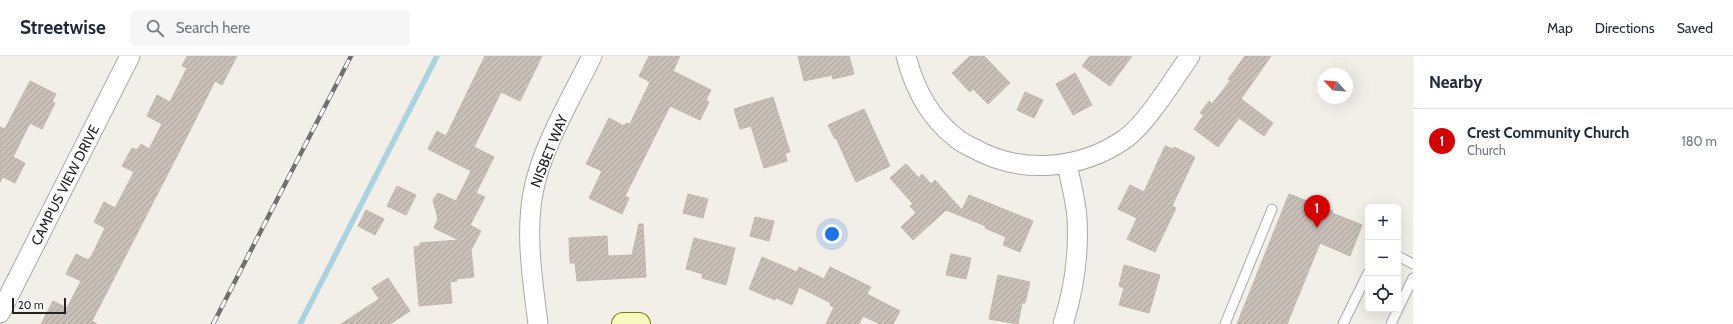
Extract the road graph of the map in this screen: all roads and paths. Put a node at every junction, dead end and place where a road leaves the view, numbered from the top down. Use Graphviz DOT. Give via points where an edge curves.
graph roads {
  1 [pos="130,56"];
  2 [pos="592,56"];
  3 [pos="906,56"];
  4 [pos="1190,56"];
  5 [pos="1067,163"];
  6 [pos="1272,209"];
  7 [pos="1401,258"];
  8 [pos="1413,264"];
  9 [pos="1367,276"];
  10 [pos="1413,278"];
  11 [pos="1401,303"];
  12 [pos="1396,312"];
  13 [pos="0,313"];
  14 [pos="538,324"];
  15 [pos="623,324"];
  16 [pos="639,324"];
  17 [pos="1063,324"];
  18 [pos="1225,324"];
  19 [pos="1343,324"];
  20 [pos="1390,324"];
  1 -- 13 [label="street, CAMPUS VIEW DRIVE"];
  2 -- 14 [label="street, NISBET WAY" via="554,134 533,193 529,241"];
  3 -- 5 [label="street" via="915,85 929,109 956,138 989,156 1015,164 1040,166"];
  4 -- 5 [label="street" via="1138,128 1101,153"];
  5 -- 17 [label="street" via="1077,217 1077,247 1074,276"];
  6 -- 18 [label="lane"];
  7 -- 8 [label="lane"];
  9 -- 19 [label="lane"];
  10 -- 11 [label="lane"];
  12 -- 20 [label="lane"];
  15 -- 16 [label="main road"];
}
